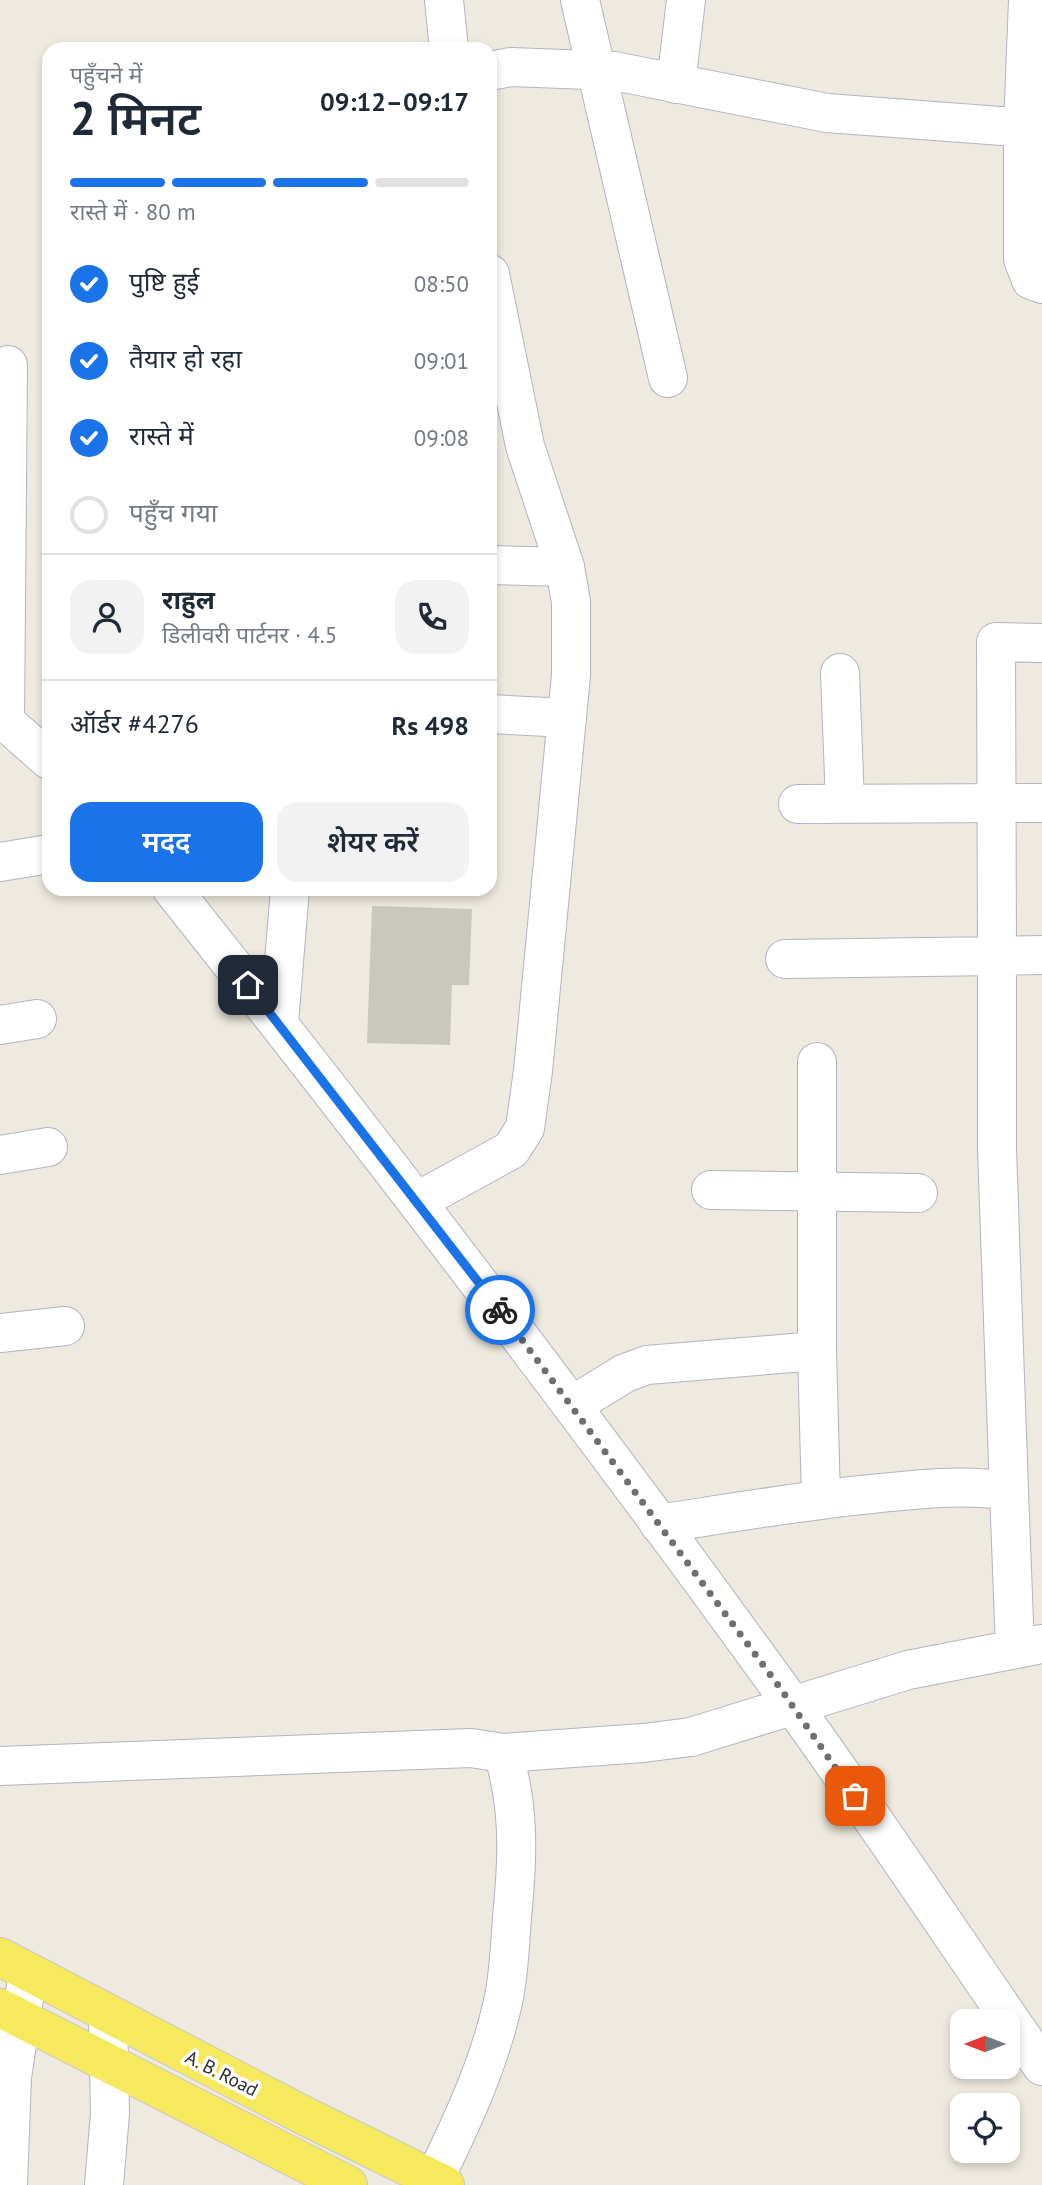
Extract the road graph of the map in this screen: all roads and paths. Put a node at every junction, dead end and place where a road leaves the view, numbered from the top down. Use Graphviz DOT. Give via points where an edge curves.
graph roads {
  1 [pos="444,0"];
  2 [pos="580,0"];
  3 [pos="686,0"];
  4 [pos="1028,0"];
  5 [pos="448,42"];
  6 [pos="497,69"];
  7 [pos="595,70"];
  8 [pos="676,84"];
  9 [pos="1032,128"];
  10 [pos="1042,284"];
  11 [pos="497,308"];
  12 [pos="8,365"];
  13 [pos="668,378"];
  14 [pos="497,565"];
  15 [pos="565,567"];
  16 [pos="1042,643"];
  17 [pos="840,673"];
  18 [pos="497,714"];
  19 [pos="567,718"];
  20 [pos="3,720"];
  21 [pos="42,754"];
  22 [pos="845,803"];
  23 [pos="997,803"];
  24 [pos="1042,803"];
  25 [pos="798,804"];
  26 [pos="42,855"];
  27 [pos="0,862"];
  28 [pos="178,896"];
  29 [pos="289,896"];
  30 [pos="1042,955"];
  31 [pos="998,956"];
  32 [pos="785,959"];
  33 [pos="279,1023"];
  34 [pos="817,1062"];
  35 [pos="48,1147"];
  36 [pos="0,1155"];
  37 [pos="711,1190"];
  38 [pos="817,1190"];
  39 [pos="918,1193"];
  40 [pos="418,1201"];
  41 [pos="65,1326"];
  42 [pos="0,1333"];
  43 [pos="817,1351"];
  44 [pos="573,1405"];
  45 [pos="1009,1491"];
  46 [pos="821,1499"];
  47 [pos="659,1524"];
  48 [pos="1028,1646"];
  49 [pos="793,1705"];
  50 [pos="503,1753"];
  51 [pos="0,1766"];
  52 [pos="14,1965"];
  53 [pos="10,2014"];
  54 [pos="108,2015"];
  55 [pos="109,2066"];
  56 [pos="1042,2066"];
  57 [pos="6,2079"];
  58 [pos="440,2183"];
  59 [pos="8,2185"];
  60 [pos="104,2185"];
  61 [pos="348,2185"];
  1 -- 5 [label="street"];
  2 -- 7 [label="street"];
  3 -- 8 [label="street"];
  4 -- 9 [label="street"];
  6 -- 7 [label="street"];
  7 -- 8 [label="street"];
  7 -- 13 [label="street"];
  8 -- 9 [label="street" via="827,113"];
  9 -- 10 [label="street" via="1023,258 1031,280"];
  11 -- 15 [label="street" via="525,446"];
  12 -- 20 [label="street"];
  14 -- 15 [label="street"];
  15 -- 19 [label="street" via="571,602"];
  16 -- 23 [label="street" via="996,642"];
  17 -- 22 [label="street"];
  18 -- 19 [label="street"];
  19 -- 40 [label="street" via="525,1128 511,1150"];
  20 -- 21 [label="street"];
  22 -- 23 [label="street"];
  22 -- 25 [label="street"];
  23 -- 24 [label="street"];
  23 -- 31 [label="street"];
  26 -- 27 [label="street"];
  28 -- 33 [label="street"];
  29 -- 33 [label="street"];
  30 -- 31 [label="street"];
  31 -- 32 [label="street"];
  31 -- 45 [label="street" via="997,1149"];
  33 -- 40 [label="street"];
  34 -- 38 [label="street"];
  35 -- 36 [label="street"];
  37 -- 38 [label="street"];
  38 -- 39 [label="street"];
  38 -- 43 [label="street"];
  40 -- 44 [label="street"];
  41 -- 42 [label="street"];
  43 -- 44 [label="street" via="647,1365"];
  43 -- 46 [label="street"];
  44 -- 47 [label="street"];
  45 -- 46 [label="street" via="980,1486 929,1488"];
  45 -- 48 [label="street"];
  46 -- 47 [label="street"];
  47 -- 49 [label="street"];
  48 -- 49 [label="street" via="908,1670"];
  49 -- 50 [label="street" via="691,1737"];
  49 -- 56 [label="street"];
  50 -- 51 [label="street" via="471,1748"];
  50 -- 58 [label="street" via="516,1810 517,1868 504,1999 487,2060"];
  52 -- 53 [label="street"];
  52 -- 54 [label="main road, A. B. Road"];
  53 -- 55 [label="main road"];
  53 -- 57 [label="street"];
  54 -- 55 [label="street"];
  54 -- 58 [label="main road, A. B. Road"];
  55 -- 60 [label="street"];
  55 -- 61 [label="main road"];
  57 -- 59 [label="street"];
}
